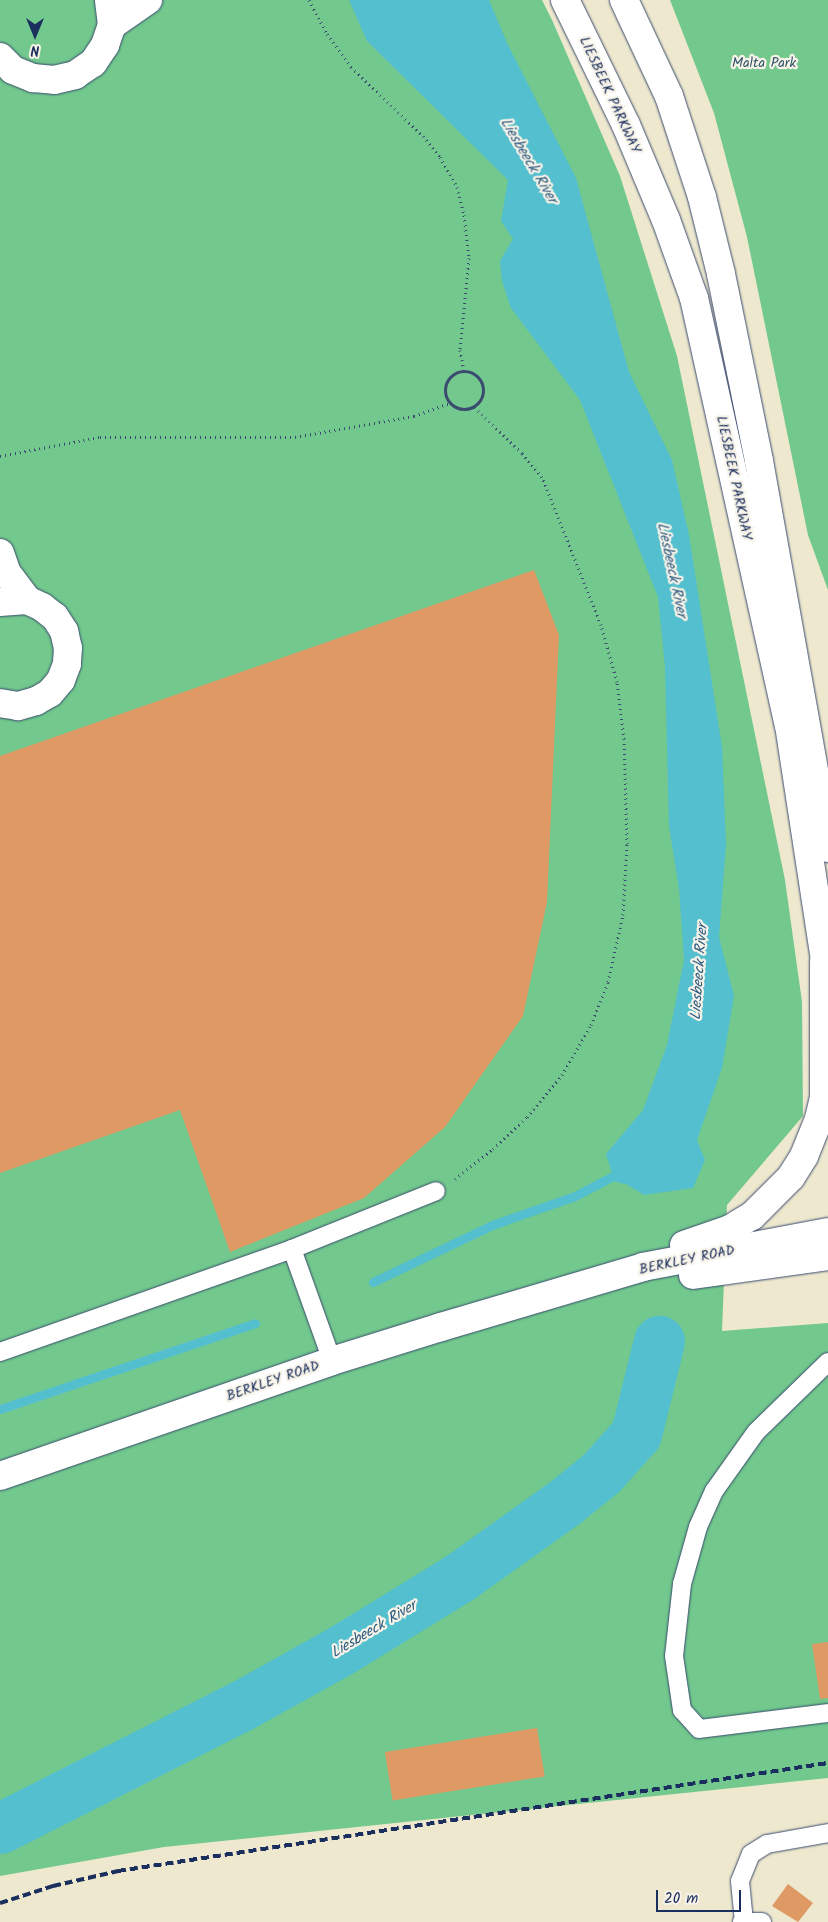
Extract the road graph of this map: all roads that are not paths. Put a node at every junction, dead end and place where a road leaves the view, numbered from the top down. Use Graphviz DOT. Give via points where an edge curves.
graph roads {
  1 [pos="148,0"];
  2 [pos="565,0"];
  3 [pos="624,0"];
  4 [pos="110,12"];
  5 [pos="4,68"];
  6 [pos="0,553"];
  7 [pos="27,600"];
  8 [pos="0,602"];
  9 [pos="0,703"];
  10 [pos="828,847"];
  11 [pos="824,951"];
  12 [pos="828,979"];
  13 [pos="436,1191"];
  14 [pos="828,1232"];
  15 [pos="292,1250"];
  16 [pos="828,1256"];
  17 [pos="643,1268"];
  18 [pos="548,1296"];
  19 [pos="0,1352"];
  20 [pos="332,1361"];
  21 [pos="828,1362"];
  22 [pos="0,1476"];
  23 [pos="828,1713"];
  24 [pos="828,1833"];
  25 [pos="743,1922"];
  26 [pos="762,1922"];
  1 -- 4 [label="main road"];
  2 -- 11 [label="main road, LIESBEEK PARKWAY" via="626,125 694,298 789,726"];
  3 -- 10 [label="main road, LIESBEEK PARKWAY" via="668,96 702,197 722,274"];
  4 -- 5 [label="main road" via="105,45 93,63 75,75 54,80 33,78"];
  6 -- 7 [label="main road" via="8,573"];
  7 -- 8 [label="main road"];
  7 -- 9 [label="main road" via="55,617 64,631 67,664 61,680 50,693 18,706"];
  11 -- 12 [label="main road, LIESBEEK PARKWAY"];
  11 -- 17 [label="main road" via="824,1097 804,1156 790,1177 752,1216 730,1229 678,1247"];
  13 -- 15 [label="lane"];
  14 -- 17 [label="main road, BERKLEY ROAD"];
  15 -- 19 [label="lane"];
  15 -- 20 [label="lane"];
  16 -- 18 [label="main road, BERKLEY ROAD"];
  17 -- 18 [label="main road, BERKLEY ROAD"];
  18 -- 20 [label="main road, BERKLEY ROAD"];
  20 -- 22 [label="main road, BERKLEY ROAD"];
  21 -- 23 [label="lane" via="756,1432 714,1491 698,1527 682,1584 674,1656 682,1710 699,1729"];
  24 -- 25 [label="lane" via="767,1844 751,1854 740,1881"];
  25 -- 26 [label="lane"];
}
